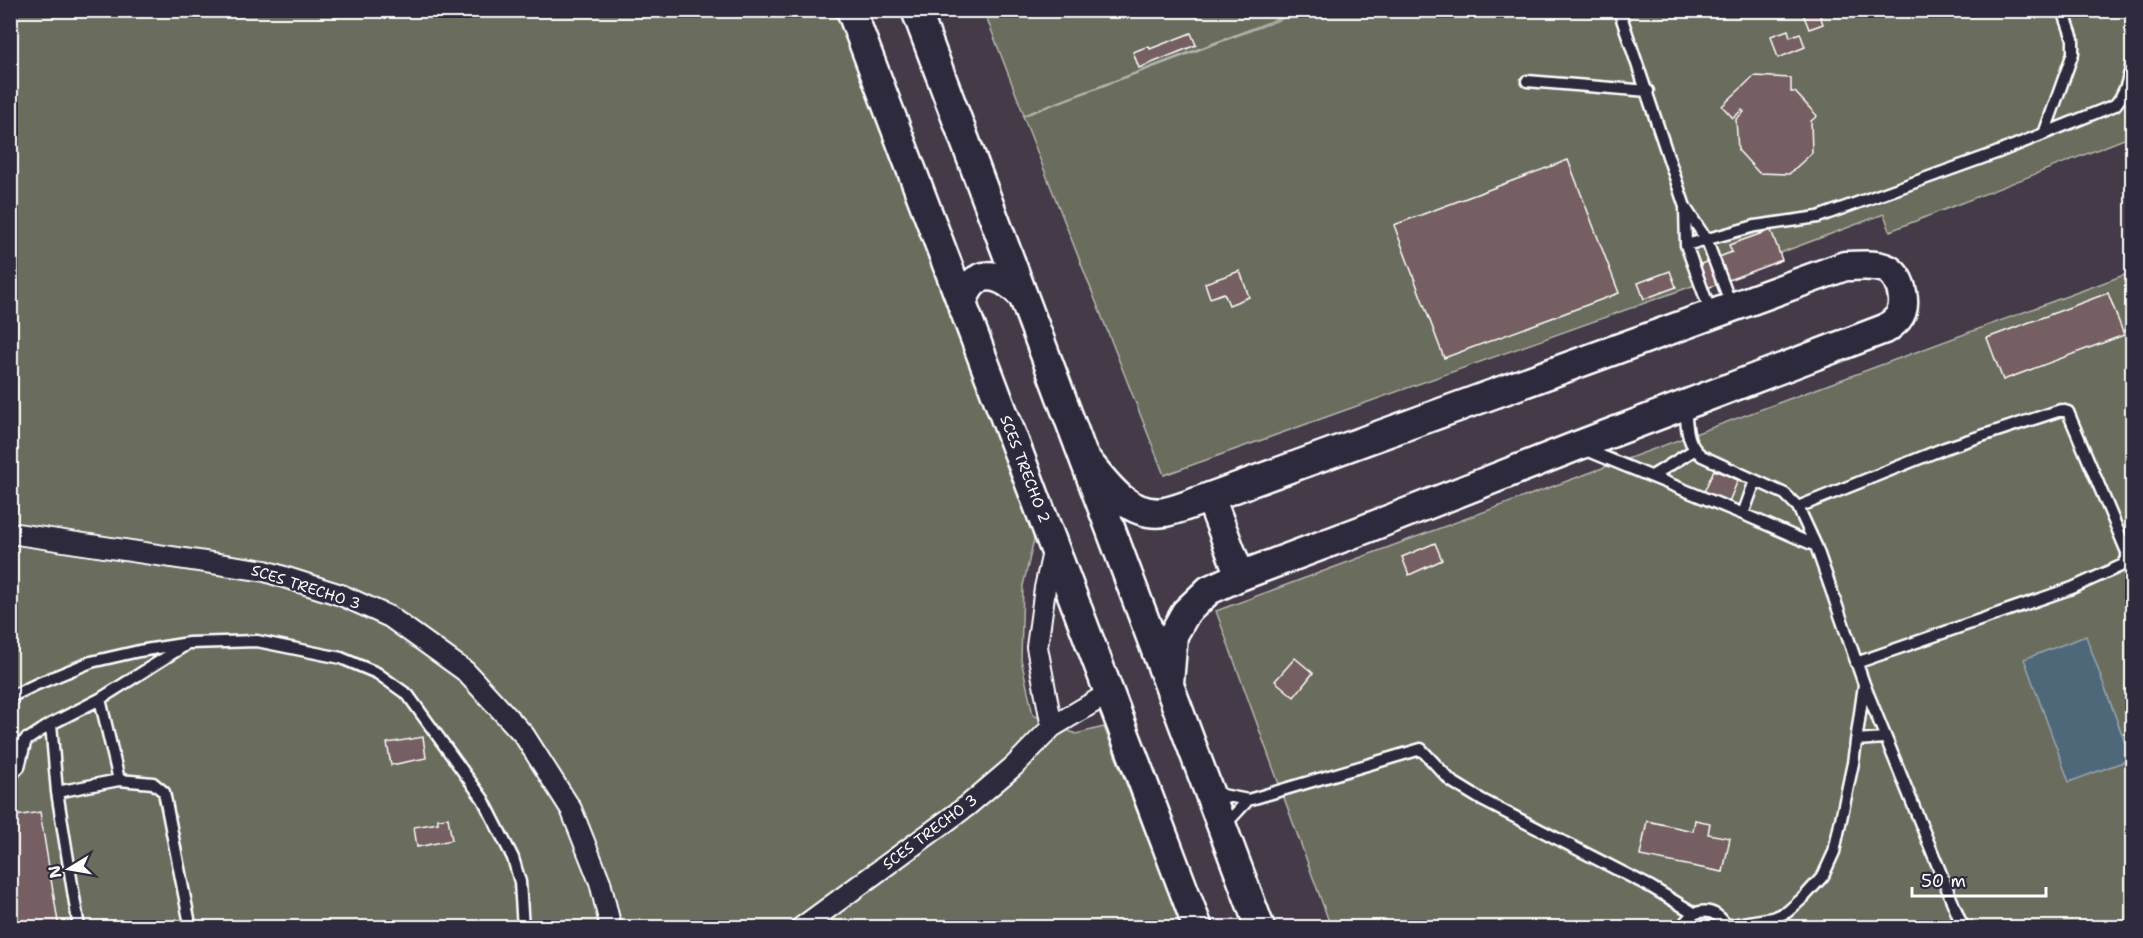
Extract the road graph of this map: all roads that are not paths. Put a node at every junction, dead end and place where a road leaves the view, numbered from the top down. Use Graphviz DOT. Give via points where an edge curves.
graph roads {
  1 [pos="851,10"];
  2 [pos="916,10"];
  3 [pos="1620,10"];
  4 [pos="2063,10"];
  5 [pos="2133,64"];
  6 [pos="1527,81"];
  7 [pos="1648,91"];
  8 [pos="2044,134"];
  9 [pos="1685,207"];
  10 [pos="1706,239"];
  11 [pos="1686,244"];
  12 [pos="1023,296"];
  13 [pos="962,304"];
  14 [pos="1723,312"];
  15 [pos="1685,405"];
  16 [pos="1577,446"];
  17 [pos="1695,450"];
  18 [pos="1084,457"];
  19 [pos="1652,476"];
  20 [pos="1755,481"];
  21 [pos="1210,497"];
  22 [pos="1798,507"];
  23 [pos="1743,514"];
  24 [pos="10,533"];
  25 [pos="1816,546"];
  26 [pos="1054,548"];
  27 [pos="2130,559"];
  28 [pos="1240,576"];
  29 [pos="189,643"];
  30 [pos="1856,663"];
  31 [pos="1169,683"];
  32 [pos="1864,684"];
  33 [pos="1109,693"];
  34 [pos="10,697"];
  35 [pos="100,699"];
  36 [pos="51,724"];
  37 [pos="1052,727"];
  38 [pos="1886,738"];
  39 [pos="26,739"];
  40 [pos="1856,740"];
  41 [pos="10,751"];
  42 [pos="10,776"];
  43 [pos="119,780"];
  44 [pos="57,792"];
  45 [pos="1210,792"];
  46 [pos="1248,800"];
  47 [pos="1223,828"];
  48 [pos="1694,913"];
  49 [pos="1962,925"];
  50 [pos="1726,926"];
  51 [pos="79,927"];
  52 [pos="189,927"];
  53 [pos="523,927"];
  54 [pos="611,927"];
  55 [pos="801,927"];
  56 [pos="1198,927"];
  57 [pos="1260,927"];
  58 [pos="1682,927"];
  59 [pos="1946,927"];
  1 -- 13 [label="main road, SCES TRECHO 2"];
  2 -- 12 [label="main road"];
  3 -- 7 [label="lane"];
  4 -- 8 [label="lane" via="2073,39 2073,53"];
  5 -- 8 [label="lane" via="2126,89 2115,105"];
  6 -- 7 [label="lane"];
  7 -- 9 [label="lane"];
  8 -- 10 [label="lane" via="1818,218 1755,226"];
  9 -- 10 [label="lane"];
  9 -- 11 [label="lane"];
  10 -- 11 [label="lane"];
  10 -- 14 [label="lane"];
  11 -- 14 [label="lane"];
  12 -- 13 [label="main road" via="1006,282 989,276 967,287"];
  12 -- 18 [label="main road"];
  13 -- 26 [label="main road, SCES TRECHO 2"];
  14 -- 15 [label="main road" via="1845,266 1889,270 1898,281 1903,298 1899,317 1887,328"];
  14 -- 21 [label="main road"];
  15 -- 16 [label="main road"];
  15 -- 17 [label="lane" via="1687,435"];
  16 -- 19 [label="lane"];
  16 -- 28 [label="main road"];
  17 -- 19 [label="lane"];
  17 -- 20 [label="lane"];
  18 -- 21 [label="main road" via="1122,500 1137,510 1164,512"];
  18 -- 31 [label="main road"];
  19 -- 23 [label="lane"];
  20 -- 22 [label="lane" via="1785,494"];
  20 -- 23 [label="lane"];
  21 -- 28 [label="main road"];
  22 -- 25 [label="lane"];
  22 -- 27 [label="lane" via="1945,448 2061,410 2068,412"];
  23 -- 25 [label="lane"];
  24 -- 54 [label="street, SCES TRECHO 3" via="265,571 390,617 465,671 524,735 571,809 600,882"];
  25 -- 30 [label="lane"];
  26 -- 33 [label="main road, SCES TRECHO 2"];
  26 -- 37 [label="street" via="1037,647"];
  27 -- 30 [label="lane" via="2072,588"];
  28 -- 31 [label="main road" via="1209,590 1186,612 1173,635"];
  29 -- 34 [label="lane" via="91,662"];
  29 -- 35 [label="lane"];
  29 -- 53 [label="lane" via="257,641 341,658 377,673 408,695 477,789 513,858 520,882"];
  30 -- 32 [label="lane"];
  31 -- 45 [label="main road"];
  32 -- 38 [label="lane"];
  32 -- 40 [label="lane"];
  33 -- 37 [label="street, SCES TRECHO 3"];
  33 -- 56 [label="main road, SCES TRECHO 2"];
  35 -- 36 [label="lane"];
  35 -- 43 [label="lane"];
  36 -- 39 [label="lane"];
  36 -- 44 [label="lane"];
  37 -- 55 [label="street, SCES TRECHO 3" via="967,806"];
  38 -- 40 [label="lane"];
  38 -- 49 [label="lane"];
  39 -- 41 [label="lane"];
  39 -- 42 [label="lane" via="19,767"];
  40 -- 50 [label="lane" via="1834,852 1823,876 1787,912"];
  43 -- 44 [label="lane"];
  43 -- 52 [label="lane" via="153,783 164,792"];
  44 -- 51 [label="lane"];
  45 -- 46 [label="lane"];
  45 -- 47 [label="main road"];
  46 -- 47 [label="lane"];
  46 -- 48 [label="lane" via="1420,749 1451,781 1482,800"];
  47 -- 57 [label="main road"];
  48 -- 50 [label="lane" via="1713,912"];
  48 -- 58 [label="lane"];
  49 -- 59 [label="lane"];
}
